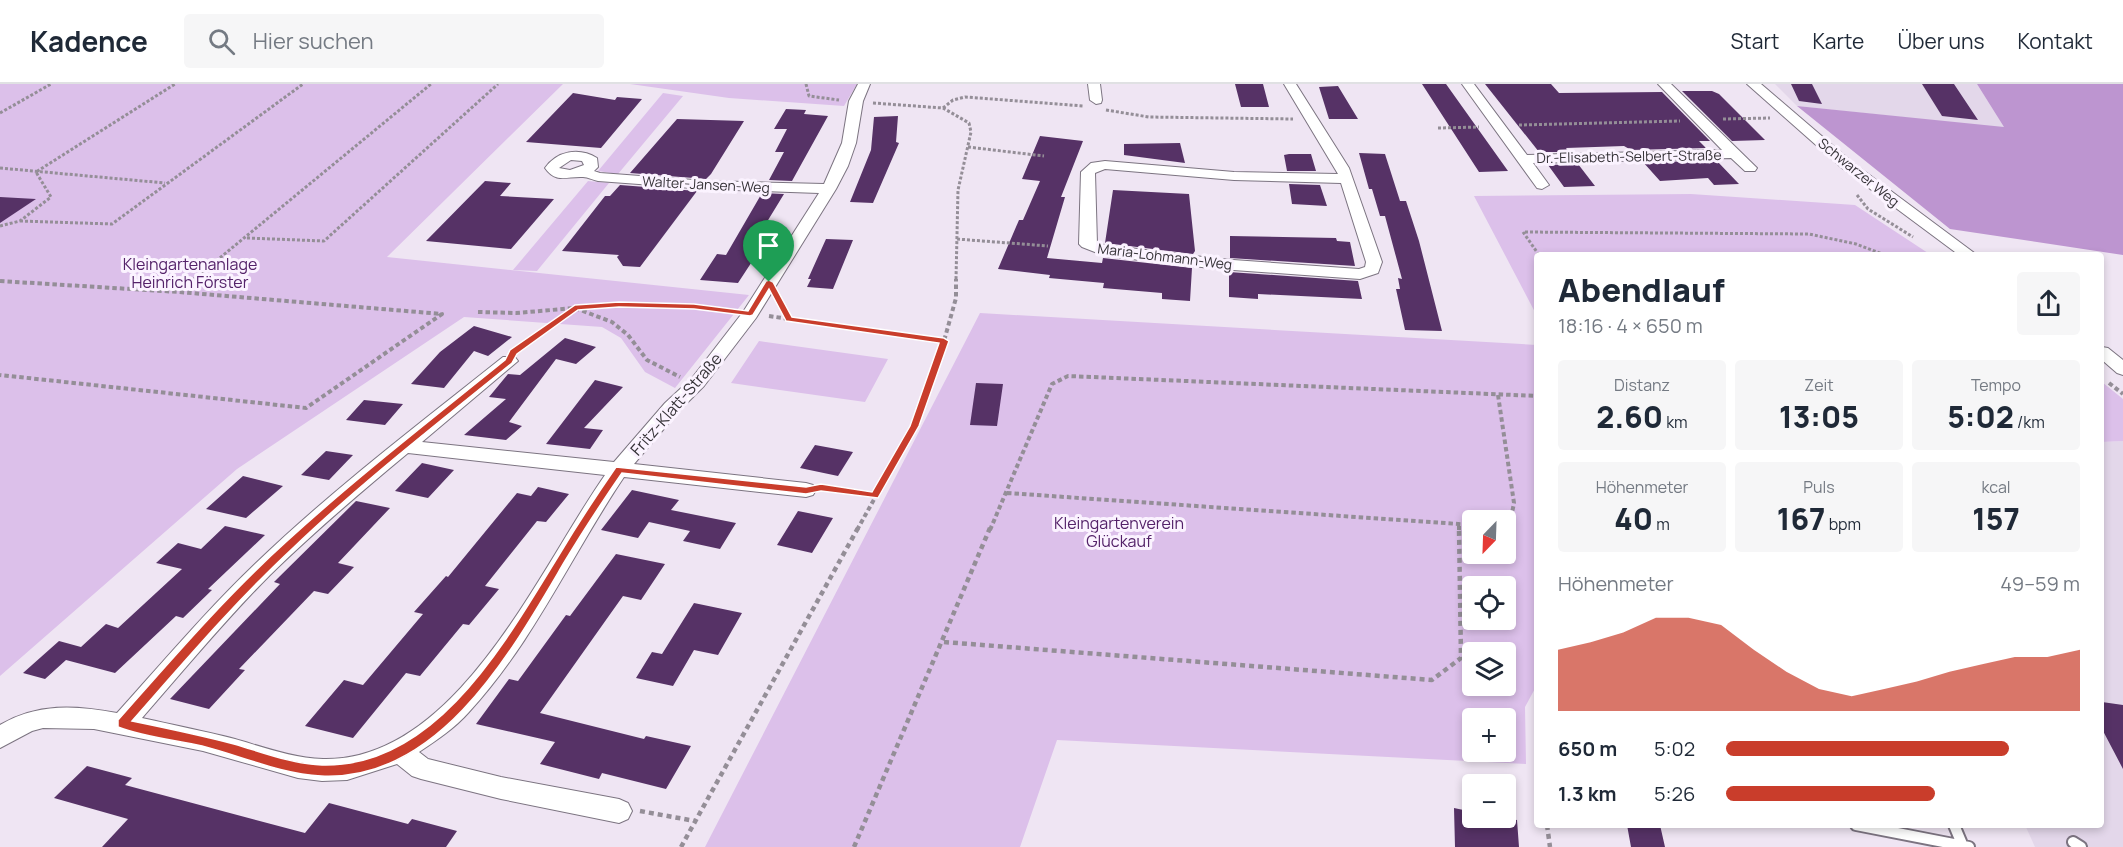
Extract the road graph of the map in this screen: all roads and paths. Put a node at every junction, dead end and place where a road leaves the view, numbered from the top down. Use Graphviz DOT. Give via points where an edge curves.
graph roads {
  1 [pos="51,84"];
  2 [pos="174,84"];
  3 [pos="303,84"];
  4 [pos="431,84"];
  5 [pos="498,84"];
  6 [pos="806,84"];
  7 [pos="864,84"];
  8 [pos="1094,84"];
  9 [pos="1290,84"];
  10 [pos="1468,84"];
  11 [pos="1664,84"];
  12 [pos="1753,84"];
  13 [pos="856,101"];
  14 [pos="1097,106"];
  15 [pos="943,108"];
  16 [pos="0,113"];
  17 [pos="1773,118"];
  18 [pos="1312,120"];
  19 [pos="1701,120"];
  20 [pos="1498,126"];
  21 [pos="1438,128"];
  22 [pos="968,147"];
  23 [pos="1734,154"];
  24 [pos="1044,156"];
  25 [pos="1523,159"];
  26 [pos="0,168"];
  27 [pos="1750,168"];
  28 [pos="36,172"];
  29 [pos="583,172"];
  30 [pos="1347,179"];
  31 [pos="166,183"];
  32 [pos="1542,185"];
  33 [pos="830,189"];
  34 [pos="20,221"];
  35 [pos="0,226"];
  36 [pos="246,238"];
  37 [pos="957,239"];
  38 [pos="1048,246"];
  39 [pos="1537,252"];
  40 [pos="1877,252"];
  41 [pos="1966,252"];
  42 [pos="0,281"];
  43 [pos="769,282"];
  44 [pos="179,292"];
  45 [pos="575,308"];
  46 [pos="478,312"];
  47 [pos="750,314"];
  48 [pos="789,319"];
  49 [pos="944,341"];
  50 [pos="2104,354"];
  51 [pos="509,361"];
  52 [pos="2123,369"];
  53 [pos="0,375"];
  54 [pos="2104,379"];
  55 [pos="698,382"];
  56 [pos="2123,394"];
  57 [pos="1498,395"];
  58 [pos="1534,396"];
  59 [pos="404,446"];
  60 [pos="619,469"];
  61 [pos="806,490"];
  62 [pos="1007,493"];
  63 [pos="875,496"];
  64 [pos="1513,510"];
  65 [pos="1459,526"];
  66 [pos="1462,526"];
  67 [pos="943,642"];
  68 [pos="122,724"];
  69 [pos="0,738"];
  70 [pos="400,752"];
  71 [pos="619,811"];
  72 [pos="695,821"];
  73 [pos="1547,828"];
  74 [pos="1882,828"];
  75 [pos="1956,828"];
  76 [pos="1965,845"];
  77 [pos="681,847"];
  78 [pos="854,847"];
  79 [pos="1550,847"];
  1 -- 16 [label="path"];
  2 -- 28 [label="path"];
  3 -- 31 [label="path"];
  4 -- 36 [label="path"];
  5 -- 36 [label="path" via="324,241"];
  6 -- 13 [label="path" via="808,96"];
  7 -- 13 [label="street, Fritz-Klatt-Straße"];
  8 -- 14 [label="street"];
  9 -- 18 [label="street, Maria-Lohmann-Weg"];
  10 -- 20 [label="street"];
  11 -- 19 [label="street, Dr.-Elisabeth-Selbert-Straße"];
  12 -- 41 [label="street, Schwarzer Weg" via="1847,165"];
  13 -- 15 [label="path"];
  13 -- 33 [label="street, Fritz-Klatt-Straße" via="849,143"];
  14 -- 15 [label="path" via="965,97"];
  14 -- 18 [label="path" via="1149,117"];
  15 -- 22 [label="path" via="969,123"];
  17 -- 19 [label="path"];
  18 -- 30 [label="street, Maria-Lohmann-Weg"];
  19 -- 20 [label="path"];
  19 -- 23 [label="street, Dr.-Elisabeth-Selbert-Straße"];
  20 -- 21 [label="path"];
  20 -- 25 [label="street"];
  22 -- 24 [label="path"];
  22 -- 37 [label="path" via="958,190"];
  23 -- 25 [label="street, Dr.-Elisabeth-Selbert-Straße"];
  23 -- 27 [label="street, Dr.-Elisabeth-Selbert-Straße"];
  25 -- 32 [label="street"];
  26 -- 28 [label="path"];
  28 -- 31 [label="path"];
  28 -- 34 [label="path" via="51,197"];
  29 -- 33 [label="street, Walter-Jansen-Weg" via="664,183"];
  30 -- 30 [label="street, Maria-Lohmann-Weg" via="1374,262 1367,273 1116,253 1091,248 1085,240 1088,172 1100,165 1234,176"];
  31 -- 34 [label="path" via="112,224"];
  33 -- 43 [label="street, Fritz-Klatt-Straße"];
  34 -- 35 [label="path"];
  36 -- 44 [label="path"];
  37 -- 38 [label="path"];
  37 -- 49 [label="path" via="956,298"];
  39 -- 40 [label="path" via="1523,231 1809,234 1845,240"];
  42 -- 44 [label="path"];
  43 -- 47 [label="street, Fritz-Klatt-Straße"];
  43 -- 48 [label="path"];
  44 -- 53 [label="path" via="442,314 306,408"];
  45 -- 46 [label="path"];
  45 -- 47 [label="path" via="619,304 694,306"];
  45 -- 51 [label="path" via="513,352"];
  45 -- 55 [label="path" via="612,322 647,360"];
  47 -- 48 [label="path"];
  47 -- 55 [label="street, Fritz-Klatt-Straße"];
  48 -- 49 [label="path"];
  49 -- 63 [label="path" via="915,426"];
  50 -- 52 [label="street"];
  51 -- 59 [label="street"];
  54 -- 56 [label="path"];
  55 -- 60 [label="street, Fritz-Klatt-Straße"];
  57 -- 58 [label="path"];
  57 -- 62 [label="path" via="1068,376 1052,384"];
  57 -- 64 [label="path"];
  59 -- 60 [label="street"];
  59 -- 68 [label="street" via="262,570"];
  60 -- 61 [label="street"];
  60 -- 70 [label="street, Fritz-Klatt-Straße" via="514,638 461,705"];
  61 -- 63 [label="path" via="821,487"];
  62 -- 65 [label="path"];
  62 -- 67 [label="path"];
  63 -- 72 [label="path"];
  65 -- 66 [label="path"];
  65 -- 67 [label="path" via="1461,658 1432,680"];
  67 -- 78 [label="path"];
  68 -- 69 [label="street, Fritz-Klatt-Straße" via="61,716 43,718 26,722"];
  68 -- 70 [label="street, Fritz-Klatt-Straße" via="322,770 347,769"];
  70 -- 71 [label="street" via="421,768"];
  71 -- 72 [label="path"];
  72 -- 77 [label="path"];
  73 -- 79 [label="path"];
  74 -- 76 [label="lane"];
  75 -- 76 [label="lane"];
}
